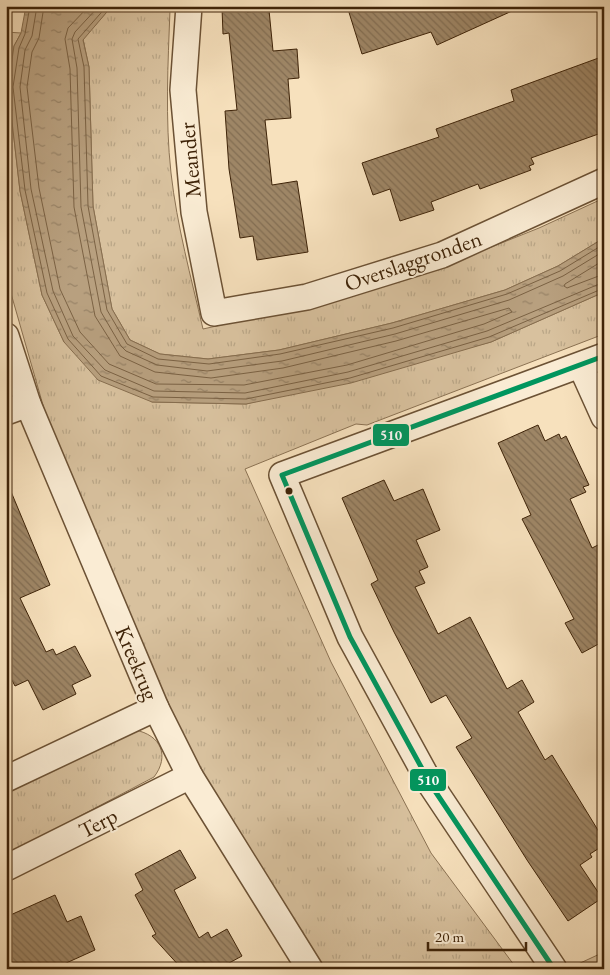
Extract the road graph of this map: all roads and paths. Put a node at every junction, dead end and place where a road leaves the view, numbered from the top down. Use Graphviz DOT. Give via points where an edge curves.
graph roads {
  1 [pos="189,6"];
  2 [pos="604,181"];
  3 [pos="214,313"];
  4 [pos="6,336"];
  5 [pos="604,356"];
  6 [pos="580,366"];
  7 [pos="17,408"];
  8 [pos="604,417"];
  9 [pos="156,708"];
  10 [pos="190,776"];
  11 [pos="6,779"];
  12 [pos="6,868"];
  13 [pos="310,969"];
  14 [pos="554,969"];
  1 -- 3 [label="street, Meander" via="183,90 194,212"];
  2 -- 3 [label="street, Overslaggronden" via="442,256 307,297"];
  4 -- 7 [label="street, Kreekrug"];
  5 -- 6 [label="street"];
  6 -- 8 [label="street"];
  6 -- 14 [label="street" via="282,475 350,637 431,786"];
  7 -- 9 [label="street, Kreekrug"];
  9 -- 10 [label="street, Kreekrug"];
  9 -- 11 [label="street"];
  10 -- 12 [label="street, Terp"];
  10 -- 13 [label="street, Kreekrug"];
}
